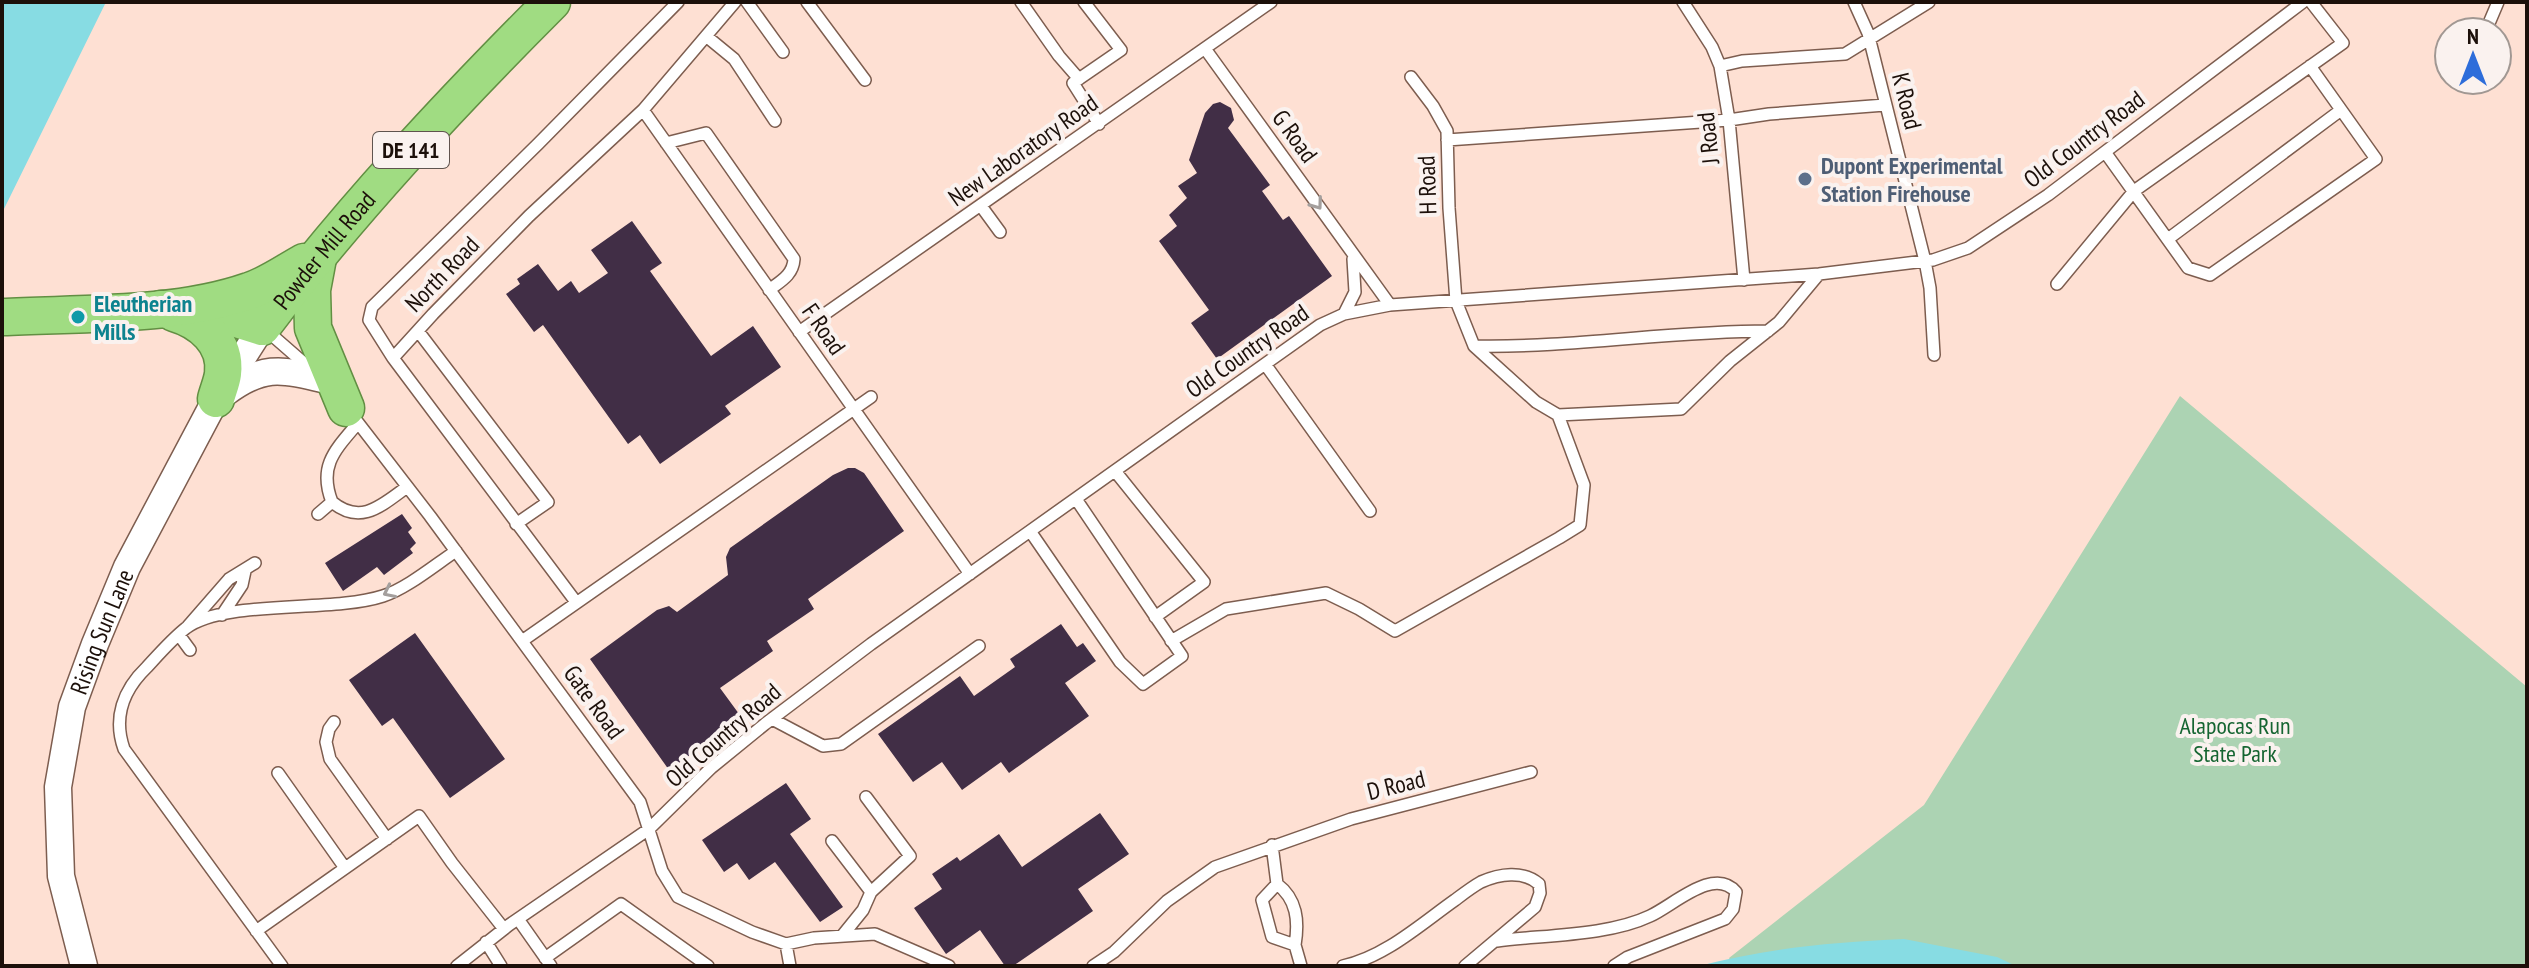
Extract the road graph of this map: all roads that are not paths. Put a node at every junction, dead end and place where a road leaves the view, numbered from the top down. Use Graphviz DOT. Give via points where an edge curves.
graph roads {
  1 [pos="552,2"];
  2 [pos="678,2"];
  3 [pos="735,2"];
  4 [pos="747,2"];
  5 [pos="807,2"];
  6 [pos="1021,2"];
  7 [pos="1084,2"];
  8 [pos="1271,2"];
  9 [pos="1683,2"];
  10 [pos="1854,2"];
  11 [pos="1929,2"];
  12 [pos="2303,2"];
  13 [pos="2311,2"];
  14 [pos="706,36"];
  15 [pos="1870,41"];
  16 [pos="1206,50"];
  17 [pos="783,52"];
  18 [pos="1720,66"];
  19 [pos="2310,66"];
  20 [pos="1411,77"];
  21 [pos="1079,79"];
  22 [pos="865,80"];
  23 [pos="1885,105"];
  24 [pos="643,110"];
  25 [pos="2341,110"];
  26 [pos="1729,120"];
  27 [pos="775,121"];
  28 [pos="1099,124"];
  29 [pos="1447,140"];
  30 [pos="666,143"];
  31 [pos="2105,152"];
  32 [pos="2134,191"];
  33 [pos="981,206"];
  34 [pos="1000,232"];
  35 [pos="2168,239"];
  36 [pos="1348,247"];
  37 [pos="319,253"];
  38 [pos="1925,261"];
  39 [pos="1819,274"];
  40 [pos="1744,280"];
  41 [pos="2057,284"];
  42 [pos="769,290"];
  43 [pos="1456,301"];
  44 [pos="1390,305"];
  45 [pos="161,309"];
  46 [pos="1344,314"];
  47 [pos="2,317"];
  48 [pos="262,327"];
  49 [pos="418,331"];
  50 [pos="1768,331"];
  51 [pos="799,332"];
  52 [pos="1474,346"];
  53 [pos="1934,355"];
  54 [pos="393,358"];
  55 [pos="1265,364"];
  56 [pos="322,379"];
  57 [pos="871,397"];
  58 [pos="216,399"];
  59 [pos="853,409"];
  60 [pos="1558,415"];
  61 [pos="352,416"];
  62 [pos="1115,471"];
  63 [pos="407,487"];
  64 [pos="1076,499"];
  65 [pos="332,502"];
  66 [pos="1370,511"];
  67 [pos="318,514"];
  68 [pos="516,524"];
  69 [pos="1030,531"];
  70 [pos="456,551"];
  71 [pos="255,563"];
  72 [pos="245,571"];
  73 [pos="970,574"];
  74 [pos="576,602"];
  75 [pos="222,615"];
  76 [pos="1155,617"];
  77 [pos="183,631"];
  78 [pos="522,641"];
  79 [pos="1171,641"];
  80 [pos="979,646"];
  81 [pos="190,650"];
  82 [pos="772,719"];
  83 [pos="334,722"];
  84 [pos="1531,772"];
  85 [pos="278,773"];
  86 [pos="866,797"];
  87 [pos="649,829"];
  88 [pos="387,839"];
  89 [pos="832,841"];
  90 [pos="1272,845"];
  91 [pos="345,868"];
  92 [pos="1277,884"];
  93 [pos="871,892"];
  94 [pos="518,919"];
  95 [pos="504,929"];
  96 [pos="256,931"];
  97 [pos="842,936"];
  98 [pos="1497,941"];
  99 [pos="486,942"];
  100 [pos="786,944"];
  101 [pos="1295,945"];
  102 [pos="548,962"];
  103 [pos="84,966"];
  104 [pos="282,966"];
  105 [pos="457,966"];
  106 [pos="501,966"];
  107 [pos="708,966"];
  108 [pos="790,966"];
  109 [pos="949,966"];
  110 [pos="1093,966"];
  111 [pos="1301,966"];
  112 [pos="1343,966"];
  113 [pos="1465,966"];
  114 [pos="1614,966"];
  1 -- 37 [label="highway, Powder Mill Road / DE 141"];
  2 -- 54 [label="lane" via="372,307 369,320"];
  3 -- 14 [label="lane, North Road"];
  4 -- 17 [label="lane"];
  5 -- 22 [label="lane"];
  6 -- 21 [label="lane"];
  7 -- 21 [label="lane" via="1121,50"];
  8 -- 16 [label="lane, New Laboratory Road"];
  9 -- 18 [label="lane, J Road"];
  10 -- 15 [label="lane, K Road"];
  11 -- 15 [label="lane"];
  12 -- 31 [label="lane, Old Country Road"];
  13 -- 19 [label="lane" via="2343,43"];
  14 -- 24 [label="lane, North Road"];
  14 -- 27 [label="lane" via="734,59"];
  15 -- 18 [label="lane" via="1845,54"];
  15 -- 23 [label="lane, K Road"];
  16 -- 28 [label="lane, New Laboratory Road"];
  16 -- 36 [label="lane, G Road, one-way"];
  18 -- 26 [label="lane, J Road"];
  19 -- 25 [label="lane"];
  19 -- 32 [label="lane"];
  20 -- 29 [label="lane, H Road" via="1433,106"];
  21 -- 28 [label="lane" via="1073,83"];
  23 -- 26 [label="lane"];
  23 -- 38 [label="lane, K Road"];
  24 -- 30 [label="lane, F Road"];
  24 -- 49 [label="lane, North Road" via="529,216"];
  25 -- 35 [label="lane"];
  25 -- 35 [label="lane" via="2376,159 2210,275 2188,268"];
  26 -- 29 [label="lane"];
  26 -- 40 [label="lane, J Road"];
  28 -- 33 [label="lane, New Laboratory Road"];
  29 -- 43 [label="lane, H Road"];
  30 -- 42 [label="lane, F Road"];
  30 -- 42 [label="lane" via="706,133 729,163 794,259 787,277"];
  31 -- 32 [label="lane"];
  31 -- 38 [label="lane, Old Country Road" via="1968,248"];
  32 -- 35 [label="lane"];
  32 -- 41 [label="lane"];
  33 -- 34 [label="lane"];
  33 -- 51 [label="lane, New Laboratory Road"];
  36 -- 44 [label="lane, G Road"];
  36 -- 46 [label="lane" via="1355,292"];
  37 -- 45 [label="highway, DE 141" via="252,291"];
  37 -- 48 [label="highway, Powder Mill Road / DE 141"];
  37 -- 61 [label="highway" via="312,290 313,328"];
  38 -- 39 [label="lane, Old Country Road"];
  38 -- 53 [label="lane, K Road"];
  39 -- 40 [label="lane, Old Country Road"];
  39 -- 50 [label="lane"];
  40 -- 43 [label="lane, Old Country Road"];
  42 -- 51 [label="lane, F Road"];
  43 -- 44 [label="lane, Old Country Road"];
  43 -- 52 [label="lane, H Road"];
  44 -- 46 [label="lane, Old Country Road"];
  45 -- 47 [label="highway, DE 141"];
  45 -- 48 [label="highway, DE 141" via="221,314"];
  45 -- 58 [label="highway" via="199,323 215,341 223,372"];
  46 -- 55 [label="lane, Old Country Road"];
  48 -- 56 [label="lane, Gate Road"];
  48 -- 58 [label="street, Rising Sun Lane"];
  49 -- 54 [label="lane, North Road"];
  49 -- 68 [label="lane" via="548,502"];
  50 -- 52 [label="lane"];
  50 -- 60 [label="lane" via="1681,409"];
  51 -- 59 [label="lane, F Road"];
  52 -- 60 [label="lane"];
  54 -- 68 [label="lane"];
  55 -- 62 [label="lane, Old Country Road"];
  55 -- 66 [label="lane"];
  56 -- 58 [label="street" via="288,370 266,371 245,378"];
  56 -- 61 [label="lane, Gate Road"];
  57 -- 59 [label="lane"];
  58 -- 103 [label="street, Rising Sun Lane" via="127,567 72,707 58,787 61,876"];
  59 -- 73 [label="lane, F Road"];
  59 -- 74 [label="lane"];
  60 -- 79 [label="lane" via="1584,485 1580,525 1559,538 1395,631 1326,593 1226,609"];
  61 -- 63 [label="lane, Gate Road"];
  61 -- 65 [label="lane" via="330,460 326,480"];
  62 -- 64 [label="lane, Old Country Road"];
  62 -- 76 [label="lane" via="1204,582"];
  63 -- 65 [label="lane" via="366,514 347,512"];
  63 -- 70 [label="lane, Gate Road"];
  64 -- 69 [label="lane, Old Country Road"];
  64 -- 76 [label="lane"];
  65 -- 67 [label="lane"];
  68 -- 74 [label="lane"];
  69 -- 73 [label="lane, Old Country Road"];
  69 -- 79 [label="lane" via="1120,662 1143,684 1182,656"];
  70 -- 75 [label="lane, one-way" via="387,595 340,605"];
  70 -- 78 [label="lane, Gate Road"];
  71 -- 72 [label="lane"];
  72 -- 75 [label="lane"];
  72 -- 77 [label="lane" via="229,579"];
  73 -- 82 [label="lane, Old Country Road"];
  74 -- 78 [label="lane"];
  75 -- 77 [label="lane"];
  76 -- 79 [label="lane"];
  77 -- 81 [label="lane"];
  77 -- 96 [label="lane" via="129,689 119,714 120,739"];
  78 -- 87 [label="lane, Gate Road" via="640,802"];
  80 -- 82 [label="lane" via="841,744 823,746"];
  82 -- 87 [label="lane, Old Country Road" via="711,768"];
  83 -- 88 [label="lane" via="326,742 330,759"];
  84 -- 90 [label="lane, D Road"];
  85 -- 91 [label="lane"];
  86 -- 93 [label="lane" via="910,856"];
  87 -- 94 [label="lane, Old Country Road"];
  87 -- 100 [label="lane, Gate Road" via="662,871 678,897"];
  88 -- 91 [label="lane"];
  88 -- 95 [label="lane" via="419,816"];
  89 -- 93 [label="lane"];
  90 -- 92 [label="lane"];
  90 -- 110 [label="lane" via="1215,867"];
  91 -- 96 [label="lane"];
  92 -- 101 [label="lane" via="1291,894 1298,925"];
  92 -- 101 [label="lane" via="1262,900 1272,937"];
  93 -- 97 [label="lane"];
  94 -- 95 [label="lane, Old Country Road"];
  94 -- 102 [label="lane"];
  95 -- 99 [label="lane, Old Country Road"];
  96 -- 104 [label="lane"];
  97 -- 100 [label="lane, Gate Road"];
  97 -- 109 [label="lane, Gate Road" via="884,936"];
  98 -- 112 [label="lane" via="1535,907 1539,884 1531,876 1503,875 1479,883 1394,943"];
  98 -- 113 [label="lane"];
  98 -- 114 [label="lane" via="1607,929 1648,917 1718,881 1736,892 1725,919"];
  99 -- 105 [label="lane, Old Country Road"];
  99 -- 106 [label="lane"];
  100 -- 108 [label="lane"];
  101 -- 111 [label="lane"];
  102 -- 107 [label="lane" via="621,904"];
}
